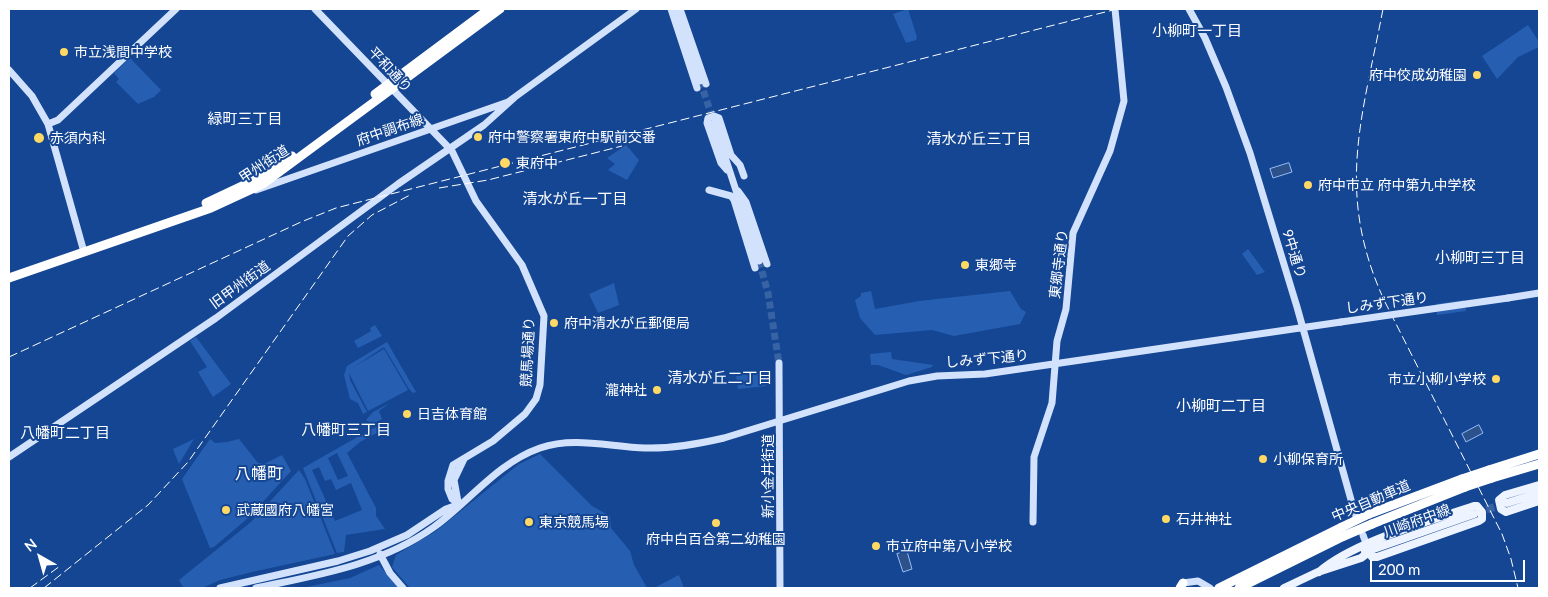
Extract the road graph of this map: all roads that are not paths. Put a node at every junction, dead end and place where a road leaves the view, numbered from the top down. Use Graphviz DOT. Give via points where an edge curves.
graph roads {
  1 [pos="176,9"];
  2 [pos="315,9"];
  3 [pos="489,9"];
  4 [pos="500,9"];
  5 [pos="636,9"];
  6 [pos="670,9"];
  7 [pos="676,9"];
  8 [pos="680,9"];
  9 [pos="1189,9"];
  10 [pos="1115,12"];
  11 [pos="9,70"];
  12 [pos="701,84"];
  13 [pos="389,87"];
  14 [pos="514,98"];
  15 [pos="486,110"];
  16 [pos="714,123"];
  17 [pos="48,124"];
  18 [pos="480,126"];
  19 [pos="430,130"];
  20 [pos="449,148"];
  21 [pos="290,169"];
  22 [pos="270,172"];
  23 [pos="303,174"];
  24 [pos="731,174"];
  25 [pos="744,176"];
  26 [pos="710,190"];
  27 [pos="250,191"];
  28 [pos="84,249"];
  29 [pos="9,273"];
  30 [pos="9,278"];
  31 [pos="1539,294"];
  32 [pos="1303,328"];
  33 [pos="779,363"];
  34 [pos="1056,364"];
  35 [pos="780,420"];
  36 [pos="1539,454"];
  37 [pos="9,457"];
  38 [pos="1539,464"];
  39 [pos="1490,474"];
  40 [pos="1463,483"];
  41 [pos="1539,485"];
  42 [pos="1539,493"];
  43 [pos="1539,501"];
  44 [pos="459,503"];
  45 [pos="1506,503"];
  46 [pos="1355,514"];
  47 [pos="1474,514"];
  48 [pos="1033,522"];
  49 [pos="435,526"];
  50 [pos="1363,535"];
  51 [pos="400,538"];
  52 [pos="378,548"];
  53 [pos="1368,549"];
  54 [pos="381,556"];
  55 [pos="1181,586"];
  56 [pos="220,588"];
  57 [pos="256,588"];
  58 [pos="403,588"];
  59 [pos="780,588"];
  60 [pos="1210,588"];
  61 [pos="1220,588"];
  62 [pos="1239,588"];
  63 [pos="1284,588"];
  1 -- 17 [label="street" via="58,120"];
  2 -- 13 [label="street, 平和通り"];
  3 -- 13 [label="highway, 甲州街道"];
  4 -- 13 [label="highway, 甲州街道"];
  5 -- 14 [label="street"];
  6 -- 12 [label="street"];
  7 -- 12 [label="street"];
  8 -- 12 [label="street"];
  9 -- 32 [label="street, 9中通り" via="1226,87 1250,153"];
  10 -- 34 [label="street, 東郷寺通り" via="1124,101 1110,151 1073,233 1066,309 1057,341"];
  11 -- 17 [label="street" via="36,100"];
  13 -- 19 [label="street, 平和通り"];
  13 -- 21 [label="highway, 甲州街道"];
  13 -- 22 [label="highway, 甲州街道"];
  14 -- 15 [label="street"];
  14 -- 18 [label="street, 旧甲州街道"];
  15 -- 18 [label="street"];
  15 -- 19 [label="street, 府中調布線"];
  16 -- 24 [label="street"];
  17 -- 28 [label="street"];
  18 -- 20 [label="street, 旧甲州街道"];
  19 -- 20 [label="street, 平和通り"];
  19 -- 23 [label="street, 府中調布線"];
  20 -- 37 [label="street, 旧甲州街道" via="183,341"];
  20 -- 44 [label="street, 競馬場通り" via="476,201 522,265 544,320 540,385 536,399 525,414 493,441 453,464 448,481 452,499"];
  21 -- 22 [label="street"];
  21 -- 23 [label="street"];
  21 -- 27 [label="highway, 甲州街道"];
  22 -- 28 [label="highway, 甲州街道" via="209,202"];
  23 -- 27 [label="street, 府中調布線"];
  24 -- 25 [label="street" via="721,163 706,123 710,117 719,118 731,154"];
  24 -- 26 [label="street" via="760,264 734,200 731,196"];
  27 -- 28 [label="highway, 甲州街道" via="211,208"];
  28 -- 29 [label="highway, 甲州街道"];
  28 -- 30 [label="highway, 甲州街道"];
  31 -- 32 [label="street, しみず下通り, bridge"];
  32 -- 34 [label="street, しみず下通り"];
  32 -- 46 [label="street, 9中通り"];
  33 -- 35 [label="street, 新小金井街道"];
  34 -- 35 [label="street, しみず下通り" via="985,374 927,377"];
  34 -- 48 [label="street, 東郷寺通り" via="1052,403 1034,457"];
  35 -- 44 [label="street, しみず下通り" via="724,438 683,446 645,448 573,442 548,445 515,460"];
  35 -- 59 [label="street, 新小金井街道"];
  36 -- 39 [label="highway, 中央自動車道"];
  38 -- 39 [label="highway, 中央自動車道"];
  39 -- 40 [label="highway, 中央自動車道, bridge"];
  40 -- 61 [label="highway, 中央自動車道, bridge" via="1370,514"];
  40 -- 62 [label="highway, 中央自動車道, bridge" via="1344,536"];
  41 -- 43 [label="main road" via="1505,495 1498,503 1506,512"];
  42 -- 45 [label="main road"];
  44 -- 49 [label="street"];
  44 -- 51 [label="street"];
  47 -- 53 [label="main road, 川崎府中線"];
  49 -- 51 [label="street" via="404,542 400,542"];
  49 -- 54 [label="street" via="412,542"];
  50 -- 53 [label="street"];
  51 -- 52 [label="street"];
  52 -- 54 [label="street"];
  52 -- 56 [label="street" via="338,561"];
  53 -- 53 [label="main road" via="1402,530 1474,506 1482,512 1479,521 1377,558 1372,557"];
  53 -- 63 [label="main road" via="1331,562 1319,572"];
  54 -- 57 [label="street" via="327,573"];
  54 -- 58 [label="street"];
  55 -- 60 [label="street" via="1198,581"];
}
